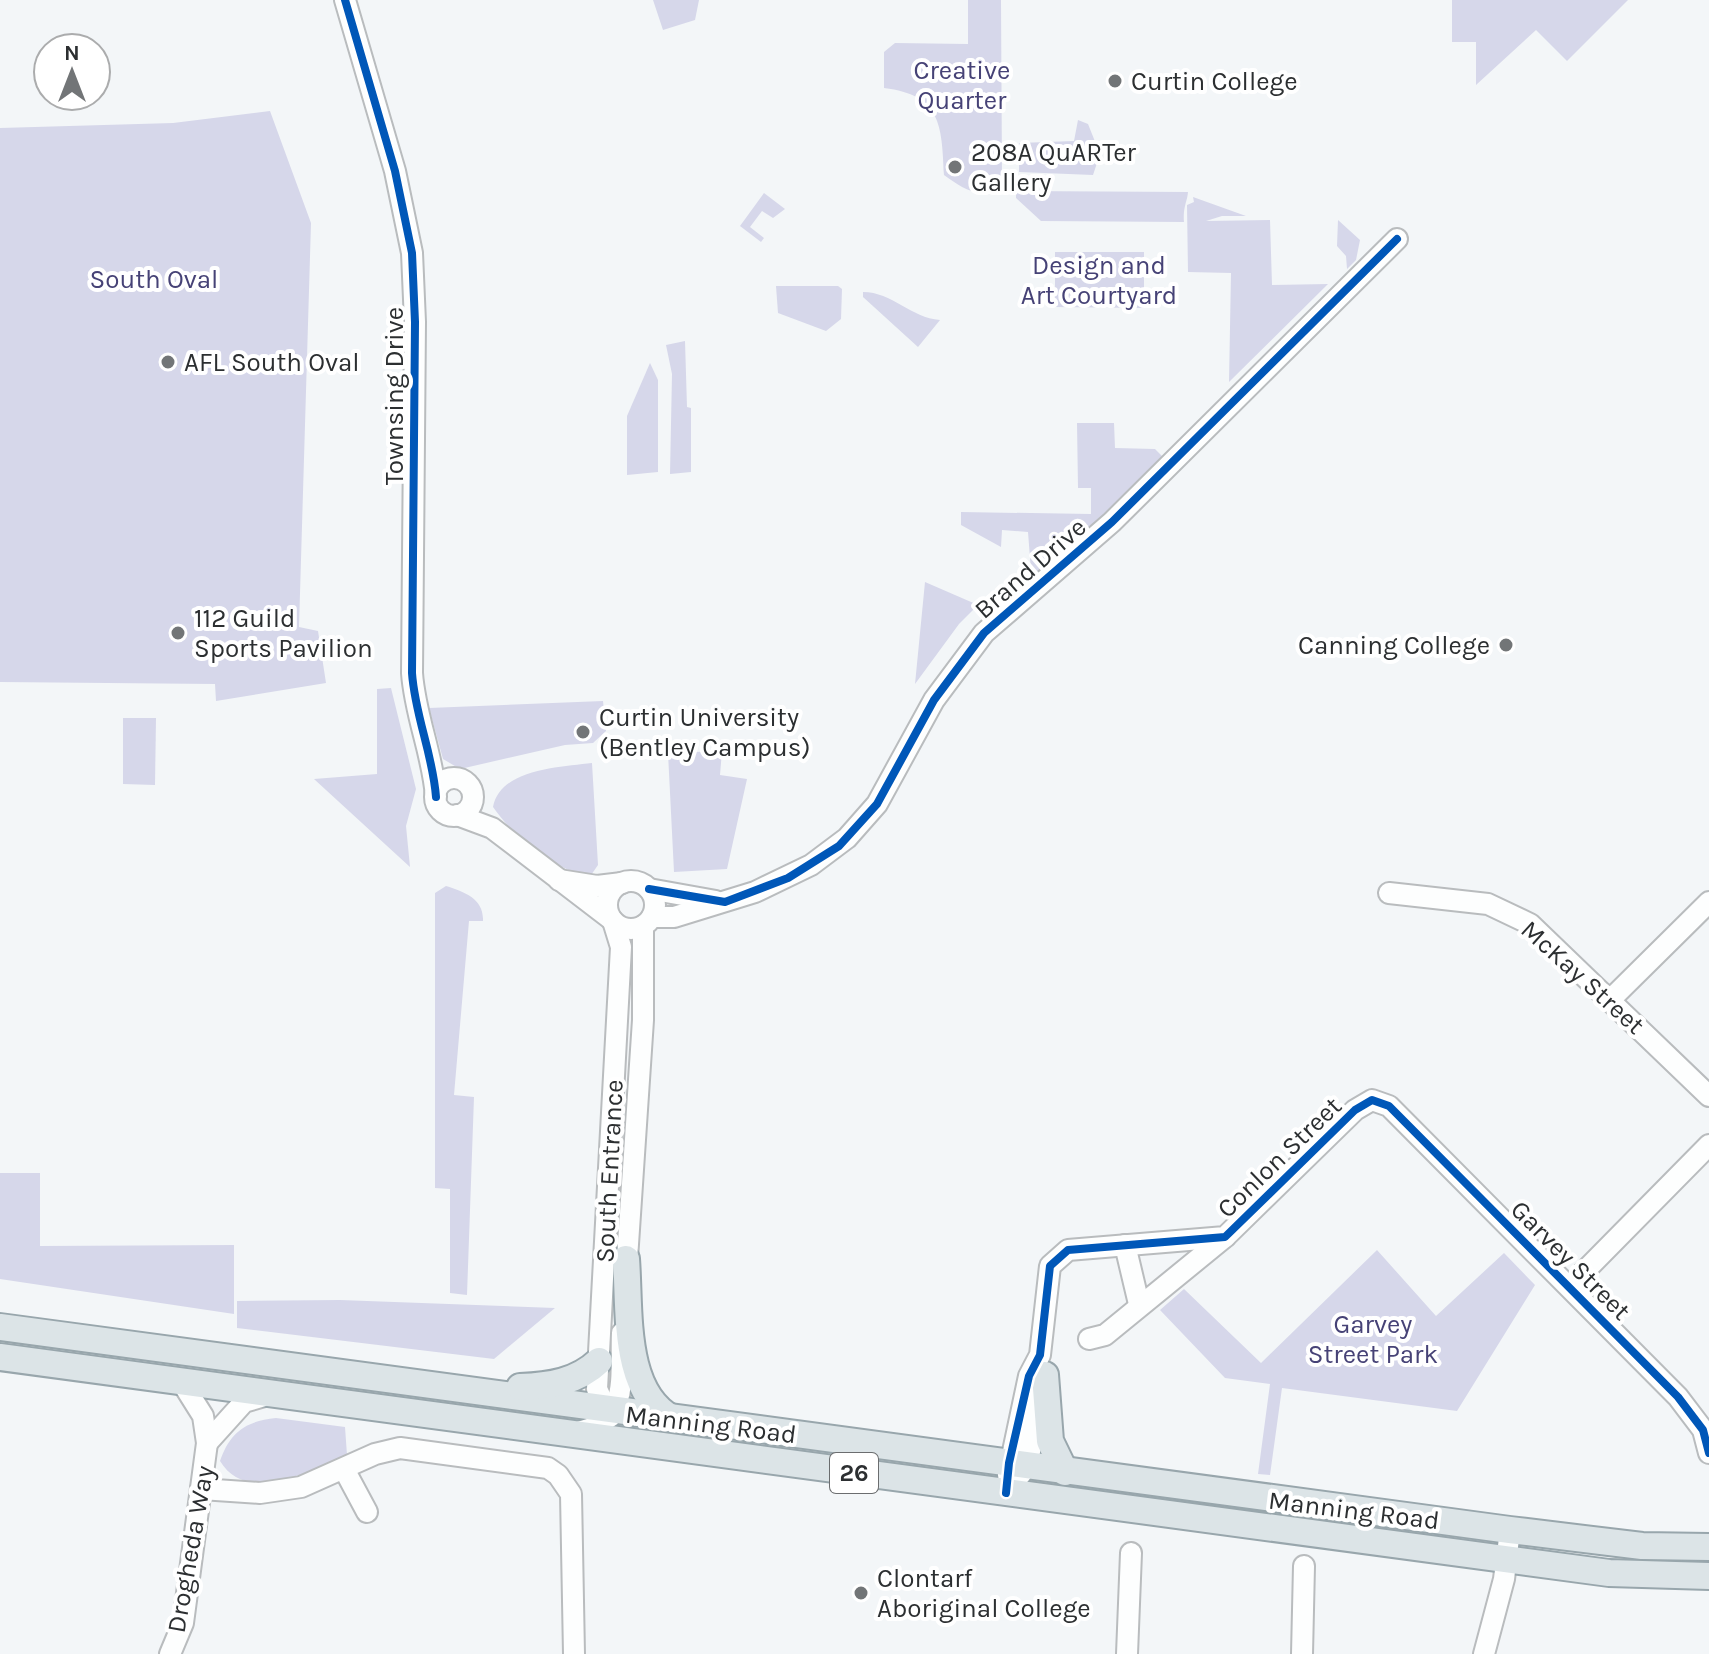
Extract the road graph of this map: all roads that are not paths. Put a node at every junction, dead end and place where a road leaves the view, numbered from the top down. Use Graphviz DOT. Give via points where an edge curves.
graph roads {
  1 [pos="345,0"];
  2 [pos="1397,239"];
  3 [pos="433,763"];
  4 [pos="453,778"];
  5 [pos="473,795"];
  6 [pos="436,797"];
  7 [pos="457,815"];
  8 [pos="492,828"];
  9 [pos="555,879"];
  10 [pos="622,883"];
  11 [pos="649,889"];
  12 [pos="1389,893"];
  13 [pos="725,902"];
  14 [pos="1709,902"];
  15 [pos="612,920"];
  16 [pos="648,922"];
  17 [pos="1611,999"];
  18 [pos="1709,1096"];
  19 [pos="1389,1106"];
  20 [pos="1709,1145"];
  21 [pos="1225,1237"];
  22 [pos="1125,1245"];
  23 [pos="626,1259"];
  24 [pos="1570,1286"];
  25 [pos="1139,1304"];
  26 [pos="0,1327"];
  27 [pos="1089,1339"];
  28 [pos="0,1357"];
  29 [pos="599,1361"];
  30 [pos="1043,1365"];
  31 [pos="181,1381"];
  32 [pos="421,1382"];
  33 [pos="274,1394"];
  34 [pos="610,1413"];
  35 [pos="673,1419"];
  36 [pos="551,1433"];
  37 [pos="629,1441"];
  38 [pos="207,1443"];
  39 [pos="1709,1453"];
  40 [pos="1018,1465"];
  41 [pos="344,1469"];
  42 [pos="1065,1472"];
  43 [pos="201,1489"];
  44 [pos="1006,1493"];
  45 [pos="367,1512"];
  46 [pos="1510,1530"];
  47 [pos="1709,1547"];
  48 [pos="1131,1553"];
  49 [pos="1506,1559"];
  50 [pos="1304,1566"];
  51 [pos="1709,1576"];
  52 [pos="170,1654"];
  53 [pos="574,1654"];
  54 [pos="1127,1654"];
  55 [pos="1302,1654"];
  56 [pos="1484,1654"];
  1 -- 3 [label="street, Townsing Drive" via="393,164 412,253 412,673 420,725"];
  2 -- 13 [label="street, Brand Drive" via="1112,522 984,633 949,677 877,804 855,831 788,878"];
  3 -- 4 [label="street"];
  3 -- 6 [label="street, Townsing Drive"];
  4 -- 5 [label="street" via="467,783"];
  4 -- 6 [label="street" via="439,786"];
  5 -- 7 [label="street" via="467,810"];
  5 -- 8 [label="street"];
  6 -- 7 [label="street" via="443,812"];
  7 -- 8 [label="street"];
  8 -- 9 [label="street"];
  9 -- 10 [label="street" via="597,886"];
  9 -- 15 [label="street"];
  10 -- 11 [label="street" via="636,882"];
  10 -- 15 [label="street" via="608,898"];
  11 -- 13 [label="street"];
  11 -- 16 [label="street" via="655,902"];
  12 -- 17 [label="street, McKay Street" via="1505,909 1530,924"];
  13 -- 16 [label="street, Brand Drive"];
  14 -- 17 [label="street"];
  15 -- 16 [label="street" via="627,929"];
  15 -- 29 [label="street, South Entrance" via="621,947"];
  16 -- 23 [label="street, South Entrance"];
  17 -- 18 [label="street, McKay Street"];
  19 -- 21 [label="street, Conlon Street" via="1372,1100 1355,1110"];
  19 -- 24 [label="street, Garvey Street"];
  20 -- 24 [label="street"];
  21 -- 22 [label="street, Conlon Street"];
  21 -- 25 [label="street, Conlon Street"];
  22 -- 25 [label="street"];
  22 -- 30 [label="street, Conlon Street" via="1068,1250 1050,1266"];
  23 -- 34 [label="street, South Entrance" via="619,1389"];
  23 -- 35 [label="main road" via="632,1342 642,1388 651,1404"];
  24 -- 39 [label="street, Garvey Street" via="1678,1397 1703,1430"];
  25 -- 27 [label="street, Conlon Street" via="1105,1335"];
  26 -- 32 [label="main road, Manning Road / 26"];
  28 -- 31 [label="main road, Manning Road / 26"];
  29 -- 32 [label="main road" via="573,1378 546,1386"];
  29 -- 34 [label="street, South Entrance" via="597,1389"];
  30 -- 40 [label="street, Conlon Street" via="1029,1376"];
  30 -- 42 [label="main road" via="1050,1441"];
  31 -- 33 [label="main road, Manning Road / 26"];
  31 -- 38 [label="street, Drogheda Way" via="203,1416"];
  32 -- 34 [label="main road, Manning Road / 26"];
  33 -- 36 [label="main road, Manning Road / 26"];
  33 -- 38 [label="street, Drogheda Way" via="244,1402"];
  34 -- 35 [label="main road, Manning Road / 26"];
  34 -- 36 [label="street" via="591,1430"];
  34 -- 37 [label="street, South Entrance"];
  35 -- 40 [label="main road, Manning Road / 26"];
  36 -- 37 [label="main road, Manning Road / 26"];
  37 -- 44 [label="main road, Manning Road / 26"];
  38 -- 43 [label="street, Drogheda Way"];
  40 -- 42 [label="main road, Manning Road / 26"];
  40 -- 44 [label="street, Conlon Street"];
  41 -- 43 [label="street" via="277,1491"];
  41 -- 45 [label="street"];
  41 -- 53 [label="street" via="400,1448 548,1468 558,1475 571,1494 574,1516"];
  42 -- 46 [label="main road, Manning Road / 26"];
  43 -- 52 [label="street, Drogheda Way" via="183,1623"];
  44 -- 49 [label="main road, Manning Road / 26"];
  46 -- 47 [label="main road, Manning Road / 26" via="1642,1546"];
  46 -- 49 [label="street"];
  48 -- 54 [label="street"];
  49 -- 51 [label="main road, Manning Road / 26" via="1609,1573"];
  49 -- 56 [label="street"];
  50 -- 55 [label="street"];
}
